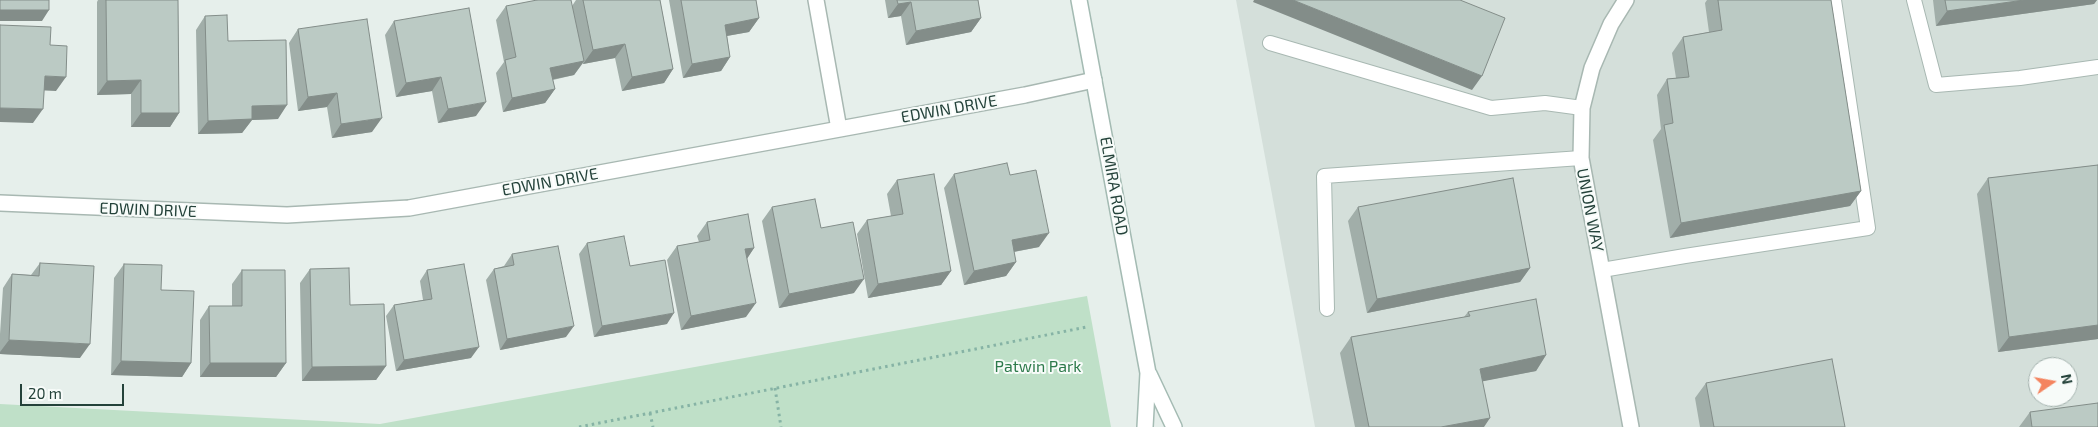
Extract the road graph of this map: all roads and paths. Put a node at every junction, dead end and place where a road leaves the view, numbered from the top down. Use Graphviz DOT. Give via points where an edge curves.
graph roads {
  1 [pos="816,0"];
  2 [pos="1079,0"];
  3 [pos="1626,0"];
  4 [pos="1834,0"];
  5 [pos="1914,0"];
  6 [pos="1270,43"];
  7 [pos="2098,67"];
  8 [pos="1094,80"];
  9 [pos="1582,108"];
  10 [pos="839,129"];
  11 [pos="1580,158"];
  12 [pos="0,203"];
  13 [pos="1602,270"];
  14 [pos="1327,308"];
  15 [pos="1087,327"];
  16 [pos="1148,373"];
  17 [pos="775,388"];
  18 [pos="650,413"];
  19 [pos="580,427"];
  20 [pos="653,427"];
  21 [pos="781,427"];
  22 [pos="1145,427"];
  23 [pos="1174,427"];
  24 [pos="1631,427"];
  1 -- 10 [label="street"];
  2 -- 8 [label="street, ELMIRA ROAD"];
  3 -- 9 [label="street, UNION WAY" via="1611,24 1592,68"];
  4 -- 13 [label="lane" via="1868,228"];
  5 -- 7 [label="lane" via="1936,84 2020,78"];
  6 -- 9 [label="lane" via="1492,108 1545,103"];
  8 -- 10 [label="street, EDWIN DRIVE"];
  8 -- 16 [label="street, ELMIRA ROAD"];
  9 -- 11 [label="street, UNION WAY"];
  10 -- 12 [label="street, EDWIN DRIVE" via="409,208 287,215"];
  11 -- 13 [label="street, UNION WAY"];
  11 -- 14 [label="lane" via="1324,176"];
  13 -- 24 [label="street, UNION WAY"];
  15 -- 17 [label="path"];
  16 -- 22 [label="street, ELMIRA ROAD"];
  16 -- 23 [label="street, ELMIRA ROAD"];
  17 -- 18 [label="path"];
  17 -- 21 [label="path"];
  18 -- 19 [label="path"];
  18 -- 20 [label="path"];
}
